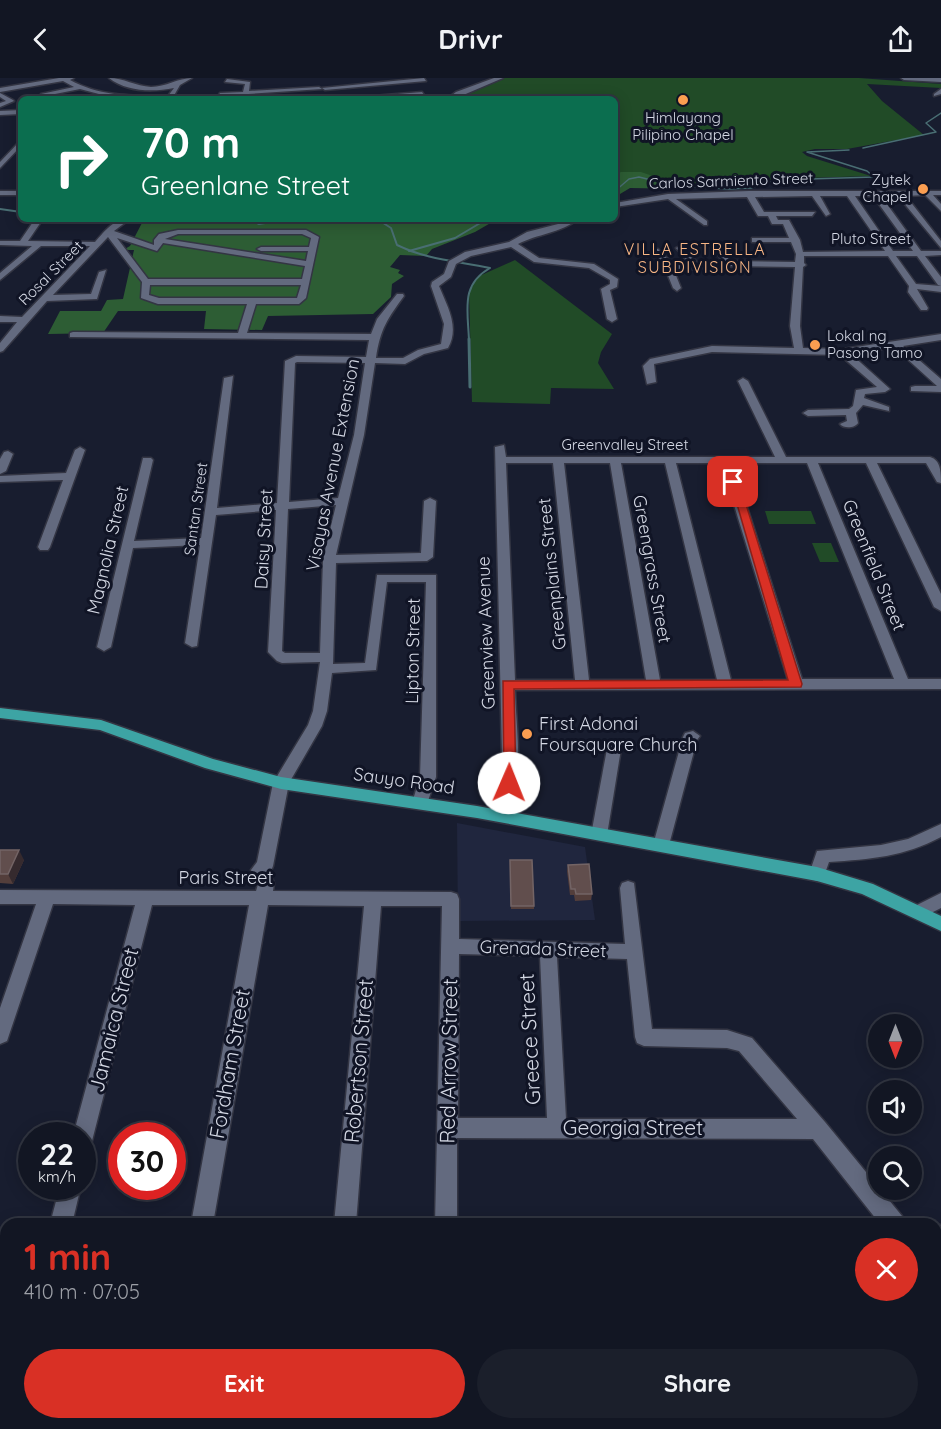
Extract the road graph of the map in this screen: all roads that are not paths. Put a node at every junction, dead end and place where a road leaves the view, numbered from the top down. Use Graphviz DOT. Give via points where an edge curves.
graph roads {
  1 [pos="63,78"];
  2 [pos="71,78"];
  3 [pos="112,78"];
  4 [pos="189,78"];
  5 [pos="500,78"];
  6 [pos="905,78"];
  7 [pos="16,79"];
  8 [pos="423,79"];
  9 [pos="922,79"];
  10 [pos="939,79"];
  11 [pos="224,83"];
  12 [pos="285,83"];
  13 [pos="26,84"];
  14 [pos="178,86"];
  15 [pos="352,86"];
  16 [pos="78,88"];
  17 [pos="247,89"];
  18 [pos="0,90"];
  19 [pos="284,90"];
  20 [pos="0,95"];
  21 [pos="220,95"];
  22 [pos="47,96"];
  23 [pos="107,96"];
  24 [pos="170,96"];
  25 [pos="283,96"];
  26 [pos="359,96"];
  27 [pos="422,96"];
  28 [pos="454,96"];
  29 [pos="0,105"];
  30 [pos="18,112"];
  31 [pos="0,113"];
  32 [pos="18,145"];
  33 [pos="18,161"];
  34 [pos="2,163"];
  35 [pos="0,193"];
  36 [pos="18,193"];
  37 [pos="749,193"];
  38 [pos="813,193"];
  39 [pos="849,193"];
  40 [pos="875,193"];
  41 [pos="900,193"];
  42 [pos="927,193"];
  43 [pos="941,193"];
  44 [pos="668,196"];
  45 [pos="618,204"];
  46 [pos="941,209"];
  47 [pos="771,214"];
  48 [pos="812,214"];
  49 [pos="826,214"];
  50 [pos="37,222"];
  51 [pos="122,222"];
  52 [pos="213,222"];
  53 [pos="568,222"];
  54 [pos="704,223"];
  55 [pos="109,232"];
  56 [pos="209,232"];
  57 [pos="755,240"];
  58 [pos="796,240"];
  59 [pos="23,242"];
  60 [pos="0,243"];
  61 [pos="41,243"];
  62 [pos="99,244"];
  63 [pos="512,244"];
  64 [pos="716,245"];
  65 [pos="941,246"];
  66 [pos="680,248"];
  67 [pos="157,249"];
  68 [pos="312,249"];
  69 [pos="656,251"];
  70 [pos="890,253"];
  71 [pos="919,253"];
  72 [pos="941,253"];
  73 [pos="800,254"];
  74 [pos="727,263"];
  75 [pos="309,264"];
  76 [pos="695,265"];
  77 [pos="801,265"];
  78 [pos="675,267"];
  79 [pos="103,272"];
  80 [pos="0,277"];
  81 [pos="146,282"];
  82 [pos="306,282"];
  83 [pos="941,283"];
  84 [pos="913,286"];
  85 [pos="677,288"];
  86 [pos="941,289"];
  87 [pos="400,297"];
  88 [pos="46,298"];
  89 [pos="252,302"];
  90 [pos="924,308"];
  91 [pos="0,318"];
  92 [pos="24,320"];
  93 [pos="612,320"];
  94 [pos="242,334"];
  95 [pos="73,335"];
  96 [pos="941,336"];
  97 [pos="375,337"];
  98 [pos="896,344"];
  99 [pos="0,349"];
  100 [pos="799,350"];
  101 [pos="843,352"];
  102 [pos="372,360"];
  103 [pos="229,378"];
  104 [pos="743,381"];
  105 [pos="651,382"];
  106 [pos="941,384"];
  107 [pos="915,389"];
  108 [pos="941,389"];
  109 [pos="858,399"];
  110 [pos="885,409"];
  111 [pos="851,412"];
  112 [pos="808,413"];
  113 [pos="845,424"];
  114 [pos="80,450"];
  115 [pos="500,453"];
  116 [pos="8,454"];
  117 [pos="147,460"];
  118 [pos="558,460"];
  119 [pos="615,460"];
  120 [pos="670,460"];
  121 [pos="726,460"];
  122 [pos="782,460"];
  123 [pos="811,460"];
  124 [pos="870,460"];
  125 [pos="0,471"];
  126 [pos="70,477"];
  127 [pos="0,479"];
  128 [pos="941,480"];
  129 [pos="342,501"];
  130 [pos="430,501"];
  131 [pos="284,506"];
  132 [pos="210,512"];
  133 [pos="206,541"];
  134 [pos="127,545"];
  135 [pos="44,547"];
  136 [pos="329,559"];
  137 [pos="941,607"];
  138 [pos="192,643"];
  139 [pos="104,647"];
  140 [pos="327,663"];
  141 [pos="582,684"];
  142 [pos="654,684"];
  143 [pos="725,684"];
  144 [pos="796,684"];
  145 [pos="903,684"];
  146 [pos="941,684"];
  147 [pos="508,685"];
  148 [pos="0,713"];
  149 [pos="693,736"];
  150 [pos="614,749"];
  151 [pos="281,783"];
  152 [pos="420,803"];
  153 [pos="502,816"];
  154 [pos="941,830"];
  155 [pos="599,835"];
  156 [pos="661,845"];
  157 [pos="817,874"];
  158 [pos="261,884"];
  159 [pos="628,888"];
  160 [pos="0,897"];
  161 [pos="47,897"];
  162 [pos="145,898"];
  163 [pos="373,898"];
  164 [pos="452,899"];
  165 [pos="941,900"];
  166 [pos="919,912"];
  167 [pos="941,924"];
  168 [pos="451,946"];
  169 [pos="548,948"];
  170 [pos="635,952"];
  171 [pos="0,1035"];
  172 [pos="87,1122"];
  173 [pos="448,1128"];
  174 [pos="557,1128"];
  175 [pos="818,1129"];
  176 [pos="67,1200"];
  177 [pos="63,1218"];
  178 [pos="203,1218"];
  179 [pos="346,1218"];
  180 [pos="447,1218"];
  181 [pos="889,1218"];
  1 -- 2 [label="street"];
  1 -- 13 [label="street"];
  1 -- 16 [label="street"];
  3 -- 14 [label="street" via="131,86"];
  4 -- 14 [label="street"];
  5 -- 28 [label="street"];
  6 -- 9 [label="street"];
  7 -- 13 [label="street"];
  8 -- 15 [label="street"];
  8 -- 27 [label="street"];
  9 -- 10 [label="street"];
  11 -- 17 [label="street"];
  12 -- 19 [label="street"];
  13 -- 18 [label="street"];
  14 -- 24 [label="street"];
  15 -- 19 [label="street"];
  15 -- 26 [label="street"];
  16 -- 22 [label="street" via="43,94"];
  16 -- 23 [label="street"];
  17 -- 19 [label="street"];
  17 -- 21 [label="street"];
  19 -- 25 [label="street"];
  20 -- 29 [label="street" via="10,101"];
  30 -- 31 [label="street"];
  32 -- 34 [label="street"];
  33 -- 34 [label="street"];
  35 -- 36 [label="street"];
  37 -- 38 [label="street, Carlos Sarmiento Street"];
  37 -- 44 [label="street, Carlos Sarmiento Street"];
  37 -- 47 [label="street" via="761,214"];
  38 -- 39 [label="street, Carlos Sarmiento Street"];
  38 -- 49 [label="street"];
  39 -- 40 [label="street, Carlos Sarmiento Street"];
  39 -- 70 [label="street"];
  40 -- 41 [label="street, Carlos Sarmiento Street"];
  40 -- 71 [label="street"];
  41 -- 42 [label="street, Carlos Sarmiento Street"];
  41 -- 65 [label="street"];
  42 -- 43 [label="street, Carlos Sarmiento Street"];
  42 -- 46 [label="street"];
  44 -- 45 [label="street, Carlos Sarmiento Street"];
  44 -- 54 [label="street"];
  47 -- 48 [label="street"];
  47 -- 58 [label="street" via="775,222 786,222"];
  50 -- 59 [label="street"];
  51 -- 55 [label="street, Rosal Street"];
  52 -- 56 [label="street"];
  53 -- 63 [label="street"];
  55 -- 62 [label="street, Rosal Street"];
  55 -- 67 [label="street"];
  55 -- 75 [label="street"];
  55 -- 81 [label="street"];
  56 -- 67 [label="street" via="166,234"];
  56 -- 68 [label="street" via="308,233 315,237"];
  57 -- 58 [label="street"];
  58 -- 73 [label="street"];
  59 -- 60 [label="street"];
  59 -- 61 [label="street"];
  61 -- 62 [label="street"];
  61 -- 80 [label="street"];
  62 -- 88 [label="street, Rosal Street"];
  63 -- 93 [label="street" via="537,260 594,267 614,279 614,285 605,289"];
  63 -- 102 [label="street" via="455,261 448,275 436,282 447,317 448,343 410,360"];
  64 -- 74 [label="street"];
  66 -- 76 [label="street"];
  67 -- 68 [label="street"];
  68 -- 75 [label="street"];
  69 -- 78 [label="street"];
  70 -- 71 [label="street, Pluto Street"];
  70 -- 73 [label="street, Pluto Street"];
  70 -- 84 [label="street"];
  71 -- 72 [label="street, Pluto Street"];
  71 -- 83 [label="street"];
  73 -- 77 [label="street"];
  74 -- 76 [label="street"];
  74 -- 77 [label="street"];
  75 -- 82 [label="street"];
  76 -- 78 [label="street"];
  77 -- 100 [label="street" via="795,326"];
  78 -- 85 [label="street" via="671,273"];
  79 -- 88 [label="street" via="94,297"];
  81 -- 82 [label="street"];
  81 -- 89 [label="street" via="144,296 152,300"];
  82 -- 89 [label="street" via="299,301"];
  84 -- 86 [label="street"];
  84 -- 90 [label="street" via="912,292"];
  87 -- 97 [label="street, Visayas Avenue Extension" via="382,319"];
  88 -- 92 [label="street, Rosal Street"];
  89 -- 94 [label="street"];
  91 -- 92 [label="street"];
  92 -- 99 [label="street, Rosal Street"];
  94 -- 95 [label="street"];
  94 -- 97 [label="street"];
  96 -- 98 [label="street"];
  97 -- 102 [label="street, Visayas Avenue Extension"];
  98 -- 101 [label="street"];
  98 -- 106 [label="street"];
  100 -- 101 [label="street"];
  100 -- 105 [label="street" via="696,351 650,362"];
  101 -- 109 [label="street" via="885,389 866,389"];
  102 -- 129 [label="street, Visayas Avenue Extension"];
  102 -- 131 [label="street, Daisy Street" via="292,360"];
  103 -- 132 [label="street, Santan Street"];
  104 -- 122 [label="street"];
  107 -- 108 [label="street"];
  109 -- 110 [label="street"];
  109 -- 111 [label="street" via="858,407"];
  111 -- 112 [label="street"];
  111 -- 113 [label="street" via="853,423"];
  114 -- 126 [label="street"];
  115 -- 118 [label="street, Greenvalley Street"];
  115 -- 147 [label="street, Greenview Avenue"];
  116 -- 125 [label="street"];
  117 -- 134 [label="street, Magnolia Street"];
  118 -- 119 [label="street, Greenvalley Street"];
  118 -- 141 [label="street, Greenplains Street"];
  119 -- 120 [label="street, Greenvalley Street"];
  119 -- 142 [label="street, Greengrass Street"];
  120 -- 121 [label="street, Greenvalley Street"];
  120 -- 143 [label="street"];
  121 -- 122 [label="street, Greenvalley Street"];
  121 -- 144 [label="street"];
  122 -- 123 [label="street, Greenvalley Street"];
  123 -- 124 [label="street, Greenvalley Street"];
  123 -- 145 [label="street, Greenfield Street"];
  124 -- 128 [label="street, Greenvalley Street" via="930,460"];
  124 -- 137 [label="street"];
  126 -- 127 [label="street"];
  126 -- 135 [label="street"];
  129 -- 131 [label="street"];
  129 -- 136 [label="street, Visayas Avenue Extension"];
  130 -- 136 [label="street" via="427,557"];
  131 -- 132 [label="street"];
  131 -- 140 [label="street, Daisy Street" via="276,656"];
  132 -- 133 [label="street, Santan Street"];
  133 -- 134 [label="street"];
  133 -- 138 [label="street, Santan Street"];
  134 -- 139 [label="street, Magnolia Street"];
  136 -- 140 [label="street, Visayas Avenue Extension"];
  140 -- 151 [label="street, Visayas Avenue Extension" via="315,726"];
  140 -- 152 [label="street, Lipton Street" via="372,667 381,578 432,578 428,777"];
  141 -- 142 [label="street"];
  141 -- 147 [label="street"];
  142 -- 143 [label="street"];
  143 -- 144 [label="street"];
  144 -- 145 [label="street"];
  145 -- 146 [label="street"];
  147 -- 153 [label="street, Greenview Avenue" via="509,783"];
  148 -- 151 [label="main road, Sauyo Road" via="101,725 210,764"];
  149 -- 156 [label="street"];
  150 -- 155 [label="street"];
  151 -- 152 [label="main road, Sauyo Road"];
  151 -- 158 [label="street, Fordham Street"];
  152 -- 153 [label="main road, Sauyo Road"];
  153 -- 155 [label="main road, Sauyo Road"];
  154 -- 157 [label="street" via="892,850 822,856"];
  155 -- 156 [label="main road, Sauyo Road"];
  156 -- 157 [label="main road, Sauyo Road"];
  157 -- 166 [label="main road, Sauyo Road" via="867,889"];
  158 -- 162 [label="street, Paris Street"];
  158 -- 163 [label="street, Paris Street"];
  158 -- 178 [label="street, Fordham Street"];
  159 -- 170 [label="street"];
  160 -- 161 [label="street, Paris Street"];
  161 -- 162 [label="street, Paris Street"];
  161 -- 171 [label="street"];
  162 -- 172 [label="street, Jamaica Street"];
  163 -- 164 [label="street, Paris Street"];
  163 -- 179 [label="street, Robertson Street"];
  164 -- 168 [label="street, Red Arrow Street"];
  165 -- 166 [label="street"];
  166 -- 167 [label="main road, Sauyo Road"];
  168 -- 169 [label="street, Grenada Street"];
  168 -- 173 [label="street, Red Arrow Street"];
  169 -- 170 [label="street, Grenada Street"];
  169 -- 174 [label="street, Greece Street"];
  170 -- 175 [label="street" via="644,1037 727,1039 745,1044"];
  173 -- 174 [label="street, Georgia Street"];
  173 -- 180 [label="street, Red Arrow Street"];
  174 -- 175 [label="street, Georgia Street"];
  175 -- 181 [label="street"];
  176 -- 177 [label="street"];
}
